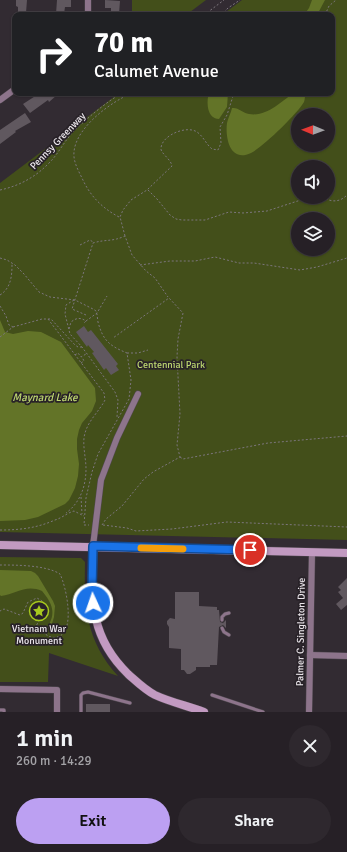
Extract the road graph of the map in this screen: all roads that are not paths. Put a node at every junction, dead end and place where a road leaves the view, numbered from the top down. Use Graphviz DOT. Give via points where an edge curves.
graph roads {
  1 [pos="88,0"];
  2 [pos="88,12"];
  3 [pos="12,91"];
  4 [pos="0,100"];
  5 [pos="138,394"];
  6 [pos="0,544"];
  7 [pos="93,546"];
  8 [pos="312,552"];
  9 [pos="347,552"];
  10 [pos="229,613"];
  11 [pos="222,620"];
  12 [pos="222,628"];
  13 [pos="229,635"];
  14 [pos="310,655"];
  15 [pos="347,656"];
  16 [pos="0,689"];
  17 [pos="212,695"];
  18 [pos="130,703"];
  19 [pos="0,710"];
  20 [pos="4,712"];
  21 [pos="57,712"];
  22 [pos="81,712"];
  23 [pos="204,712"];
  24 [pos="262,712"];
  25 [pos="309,712"];
  1 -- 2 [label="street"];
  3 -- 4 [label="street"];
  5 -- 7 [label="street" via="101,480"];
  6 -- 7 [label="main road"];
  7 -- 8 [label="main road"];
  7 -- 23 [label="main road" via="94,616 103,640 116,662 154,695"];
  8 -- 9 [label="main road"];
  8 -- 14 [label="street, Palmer C. Singleton Drive"];
  10 -- 11 [label="lane" via="225,614"];
  12 -- 13 [label="lane"];
  14 -- 15 [label="street"];
  14 -- 25 [label="street, Palmer C. Singleton Drive"];
  16 -- 21 [label="street" via="57,690"];
  17 -- 24 [label="lane"];
  18 -- 22 [label="lane" via="83,692"];
  19 -- 20 [label="lane"];
}
